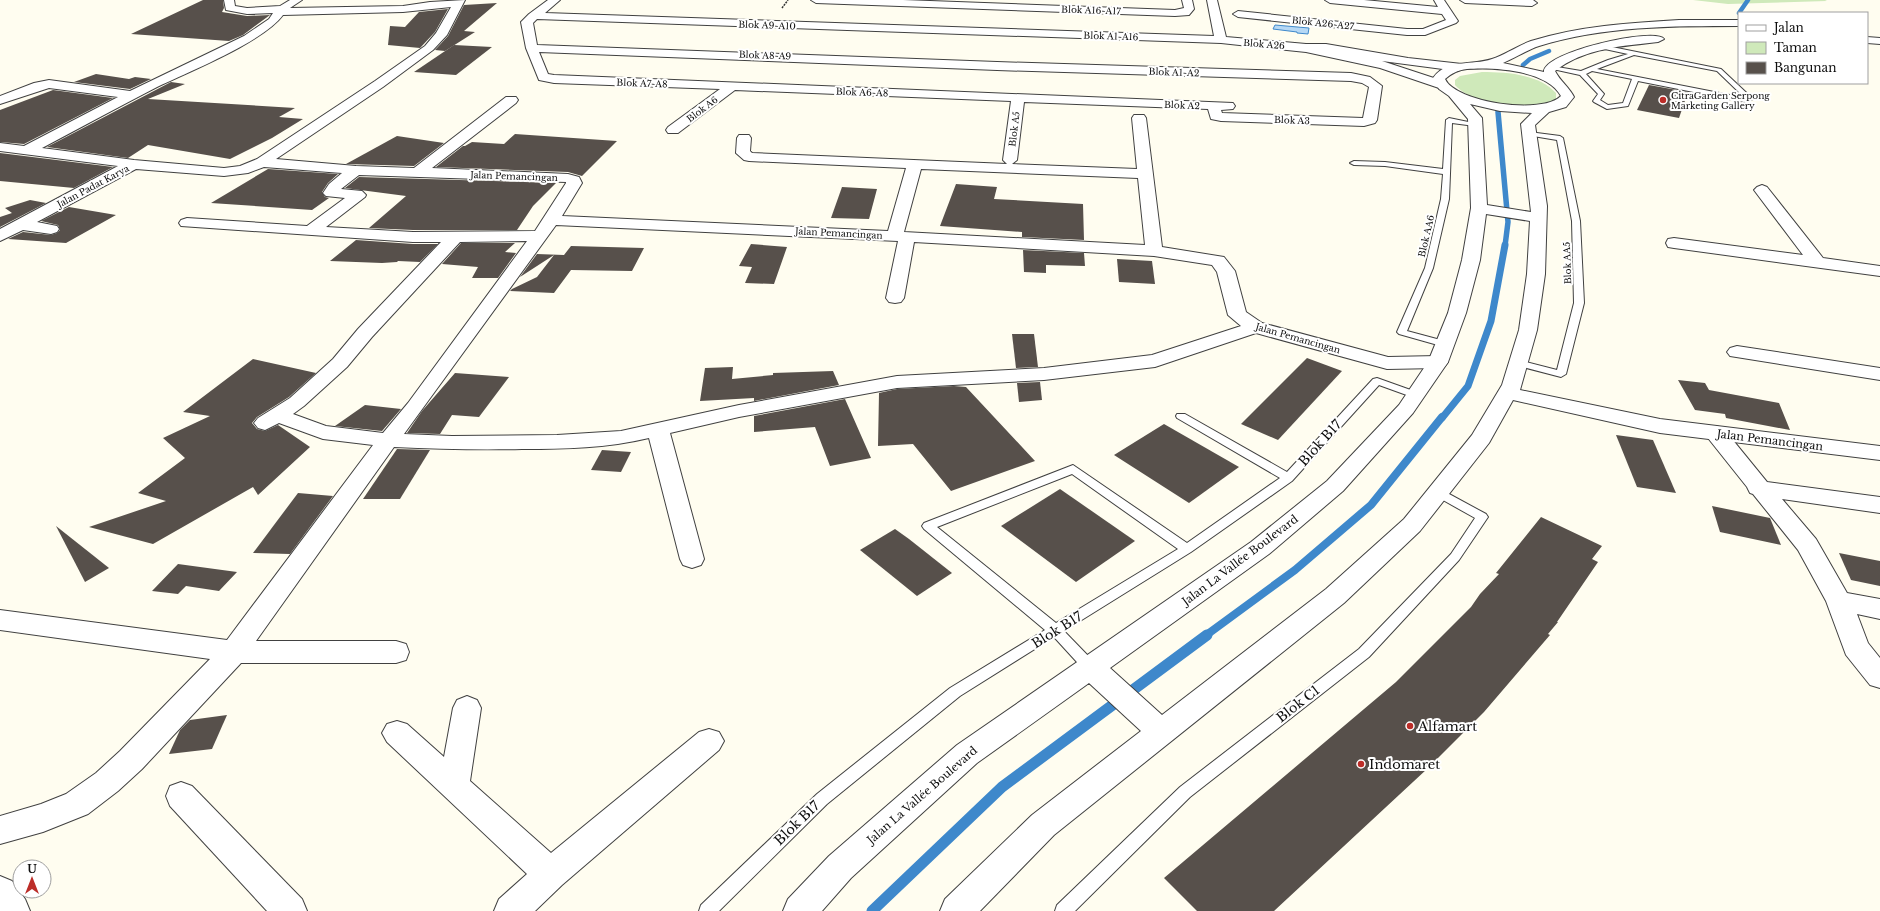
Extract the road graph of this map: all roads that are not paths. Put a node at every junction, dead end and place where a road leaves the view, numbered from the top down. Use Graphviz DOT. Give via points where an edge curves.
graph roads {
  1 [pos="229,0"];
  2 [pos="297,0"];
  3 [pos="555,0"];
  4 [pos="816,0"];
  5 [pos="843,0"];
  6 [pos="1187,0"];
  7 [pos="1212,0"];
  8 [pos="1330,0"];
  9 [pos="1439,0"];
  10 [pos="1465,0"];
  11 [pos="458,2"];
  12 [pos="1532,3"];
  13 [pos="1008,4"];
  14 [pos="280,11"];
  15 [pos="1447,11"];
  16 [pos="1238,14"];
  17 [pos="532,16"];
  18 [pos="1738,23"];
  19 [pos="1001,32"];
  20 [pos="1669,38"];
  21 [pos="1221,40"];
  22 [pos="1868,40"];
  23 [pos="1880,41"];
  24 [pos="1602,47"];
  25 [pos="532,48"];
  26 [pos="1633,54"];
  27 [pos="1367,58"];
  28 [pos="1478,65"];
  29 [pos="1458,67"];
  30 [pos="1551,68"];
  31 [pos="1590,70"];
  32 [pos="1582,72"];
  33 [pos="996,74"];
  34 [pos="1554,81"];
  35 [pos="1635,81"];
  36 [pos="730,86"];
  37 [pos="1448,90"];
  38 [pos="132,95"];
  39 [pos="684,97"];
  40 [pos="993,98"];
  41 [pos="1018,98"];
  42 [pos="0,100"];
  43 [pos="511,100"];
  44 [pos="1214,106"];
  45 [pos="1544,108"];
  46 [pos="701,110"];
  47 [pos="1371,112"];
  48 [pos="1139,118"];
  49 [pos="1475,124"];
  50 [pos="673,130"];
  51 [pos="1529,134"];
  52 [pos="744,138"];
  53 [pos="4,150"];
  54 [pos="28,150"];
  55 [pos="1010,160"];
  56 [pos="262,162"];
  57 [pos="915,163"];
  58 [pos="1354,163"];
  59 [pos="134,164"];
  60 [pos="356,170"];
  61 [pos="1446,172"];
  62 [pos="417,173"];
  63 [pos="1144,174"];
  64 [pos="1762,190"];
  65 [pos="1479,208"];
  66 [pos="1539,218"];
  67 [pos="551,220"];
  68 [pos="187,223"];
  69 [pos="21,225"];
  70 [pos="51,229"];
  71 [pos="311,230"];
  72 [pos="0,236"];
  73 [pos="455,236"];
  74 [pos="538,236"];
  75 [pos="901,236"];
  76 [pos="1674,243"];
  77 [pos="1154,251"];
  78 [pos="1818,262"];
  79 [pos="1880,271"];
  80 [pos="895,298"];
  81 [pos="1255,327"];
  82 [pos="1737,352"];
  83 [pos="1442,353"];
  84 [pos="1518,363"];
  85 [pos="1880,374"];
  86 [pos="1509,389"];
  87 [pos="1415,395"];
  88 [pos="1181,416"];
  89 [pos="658,430"];
  90 [pos="1715,434"];
  91 [pos="388,440"];
  92 [pos="1880,453"];
  93 [pos="1288,478"];
  94 [pos="1758,488"];
  95 [pos="1438,492"];
  96 [pos="1880,505"];
  97 [pos="1187,549"];
  98 [pos="692,559"];
  99 [pos="1839,602"];
  100 [pos="1880,609"];
  101 [pos="0,620"];
  102 [pos="1056,631"];
  103 [pos="234,652"];
  104 [pos="396,652"];
  105 [pos="1091,668"];
  106 [pos="1880,677"];
  107 [pos="467,708"];
  108 [pos="1162,732"];
  109 [pos="397,733"];
  110 [pos="709,741"];
  111 [pos="454,786"];
  112 [pos="180,796"];
  113 [pos="0,830"];
  114 [pos="550,874"];
  115 [pos="0,892"];
  116 [pos="13,911"];
  117 [pos="290,911"];
  118 [pos="511,911"];
  119 [pos="707,911"];
  120 [pos="800,911"];
  121 [pos="957,911"];
  122 [pos="1063,911"];
  1 -- 14 [label="street" via="230,8 238,11"];
  2 -- 14 [label="street"];
  3 -- 17 [label="street"];
  4 -- 5 [label="street, Blok A16-A17"];
  5 -- 13 [label="street, Blok A16-A17"];
  6 -- 13 [label="street, Blok A16-A17" via="1189,9 1185,13"];
  7 -- 21 [label="street"];
  8 -- 15 [label="street"];
  9 -- 15 [label="street"];
  10 -- 12 [label="street"];
  11 -- 14 [label="street" via="403,8"];
  11 -- 56 [label="street" via="441,35 429,48"];
  13 -- 19 [label="street"];
  14 -- 38 [label="street" via="273,21 248,38"];
  15 -- 16 [label="street, Blok A26-A27" via="1452,22 1425,32"];
  17 -- 19 [label="street, Blok A9-A10"];
  17 -- 25 [label="street" via="527,22"];
  18 -- 28 [label="street" via="1679,23 1566,35 1534,44 1496,62"];
  19 -- 21 [label="street, Blok A1-A16"];
  19 -- 33 [label="street"];
  20 -- 24 [label="street"];
  21 -- 27 [label="street, Blok A26" via="1326,48"];
  22 -- 23 [label="street"];
  24 -- 26 [label="lane"];
  24 -- 30 [label="street" via="1572,55"];
  25 -- 33 [label="street, Blok A8-A9" via="748,54"];
  25 -- 36 [label="street, Blok A7-A8" via="543,77"];
  26 -- 31 [label="lane"];
  26 -- 35 [label="lane" via="1719,70 1750,99"];
  27 -- 29 [label="street"];
  27 -- 37 [label="street"];
  28 -- 29 [label="street"];
  28 -- 34 [label="street" via="1519,70"];
  29 -- 37 [label="street" via="1445,71 1439,78"];
  30 -- 32 [label="lane"];
  30 -- 34 [label="street" via="1549,70"];
  31 -- 32 [label="lane"];
  31 -- 35 [label="lane"];
  32 -- 35 [label="lane" via="1597,77"];
  32 -- 35 [label="lane" via="1601,94 1596,101 1607,107 1626,105"];
  33 -- 40 [label="street"];
  33 -- 47 [label="street, Blok A1-A2" via="1351,77 1366,80 1376,86"];
  34 -- 45 [label="street" via="1565,89 1568,97 1560,104"];
  36 -- 40 [label="street, Blok A6-A8"];
  36 -- 46 [label="street, Blok A6"];
  37 -- 45 [label="street" via="1473,101 1497,106"];
  37 -- 49 [label="street, Jalan La Vallée Boulevard" via="1475,118"];
  38 -- 42 [label="street" via="48,84"];
  38 -- 54 [label="street"];
  39 -- 46 [label="street"];
  40 -- 41 [label="street, Blok A2"];
  41 -- 44 [label="street, Blok A2"];
  41 -- 55 [label="street, Blok A5"];
  43 -- 62 [label="street"];
  44 -- 47 [label="street, Blok A3" via="1216,116 1229,118 1364,122 1370,120"];
  45 -- 51 [label="street" via="1528,124"];
  46 -- 50 [label="street, Blok A6"];
  48 -- 63 [label="street"];
  49 -- 61 [label="lane, Blok AA6" via="1449,120"];
  49 -- 65 [label="street, Jalan La Vallée Boulevard"];
  51 -- 66 [label="street"];
  51 -- 84 [label="lane, Blok AA5" via="1560,138 1576,221 1579,303 1562,374"];
  52 -- 57 [label="street" via="743,153 749,157"];
  53 -- 54 [label="street"];
  54 -- 59 [label="street"];
  56 -- 59 [label="street, Jalan Padat Karya" via="235,172"];
  56 -- 60 [label="street, Jalan Pemancingan"];
  57 -- 63 [label="street"];
  57 -- 75 [label="street"];
  58 -- 61 [label="lane" via="1385,164"];
  59 -- 69 [label="street, Jalan Padat Karya"];
  60 -- 62 [label="street, Jalan Pemancingan"];
  60 -- 71 [label="street" via="334,187 331,193 357,194 357,197"];
  61 -- 83 [label="lane, Blok AA6" via="1445,199 1429,268 1402,332"];
  62 -- 67 [label="street, Jalan Pemancingan" via="574,180"];
  63 -- 77 [label="street"];
  64 -- 78 [label="street"];
  65 -- 66 [label="street"];
  65 -- 83 [label="street, Jalan La Vallée Boulevard" via="1471,260 1457,313"];
  66 -- 84 [label="street" via="1536,274 1528,330"];
  67 -- 74 [label="street"];
  67 -- 75 [label="street, Jalan Pemancingan"];
  68 -- 71 [label="street"];
  69 -- 70 [label="street"];
  69 -- 72 [label="street, Jalan Padat Karya"];
  71 -- 73 [label="street" via="394,236"];
  73 -- 74 [label="street"];
  73 -- 91 [label="street" via="354,344 340,363 297,402 271,420 323,432"];
  74 -- 91 [label="street" via="420,401"];
  75 -- 77 [label="street, Jalan Pemancingan"];
  75 -- 80 [label="street"];
  76 -- 78 [label="street"];
  77 -- 81 [label="street, Jalan Pemancingan" via="1218,261 1226,271 1237,315"];
  78 -- 79 [label="street"];
  81 -- 83 [label="street, Jalan Pemancingan" via="1387,363"];
  81 -- 89 [label="street" via="1155,360 1039,375 897,382"];
  82 -- 85 [label="street"];
  83 -- 87 [label="street, Jalan La Vallée Boulevard"];
  84 -- 86 [label="street"];
  86 -- 90 [label="street, Jalan Pemancingan" via="1660,426"];
  86 -- 95 [label="street" via="1481,438"];
  87 -- 93 [label="lane, Blok B17" via="1377,381"];
  87 -- 105 [label="street, Jalan La Vallée Boulevard" via="1406,409 1335,486 1260,548"];
  88 -- 93 [label="lane"];
  89 -- 91 [label="street" via="621,438 557,442 452,443"];
  89 -- 98 [label="street"];
  90 -- 92 [label="street, Jalan Pemancingan"];
  90 -- 94 [label="street"];
  91 -- 103 [label="street"];
  93 -- 97 [label="lane, Blok B17"];
  94 -- 96 [label="street"];
  94 -- 99 [label="street" via="1807,545"];
  95 -- 108 [label="street" via="1412,525 1335,596"];
  95 -- 122 [label="lane, Blok C1" via="1482,517 1455,557 1364,652 1185,792"];
  97 -- 102 [label="lane, Blok B17"];
  97 -- 102 [label="lane" via="1073,469 928,526"];
  99 -- 100 [label="street"];
  99 -- 106 [label="street" via="1856,648"];
  101 -- 103 [label="street"];
  102 -- 105 [label="lane"];
  102 -- 119 [label="lane, Blok B17" via="955,692 828,794"];
  103 -- 104 [label="street"];
  103 -- 113 [label="street" via="107,782 77,804 43,818"];
  105 -- 108 [label="street"];
  105 -- 120 [label="street, Jalan La Vallée Boulevard" via="967,754 840,867"];
  107 -- 111 [label="street"];
  108 -- 121 [label="street" via="1043,825"];
  109 -- 111 [label="street"];
  110 -- 114 [label="street"];
  111 -- 114 [label="street"];
  112 -- 117 [label="street"];
  114 -- 118 [label="street"];
  115 -- 116 [label="street"];
}
